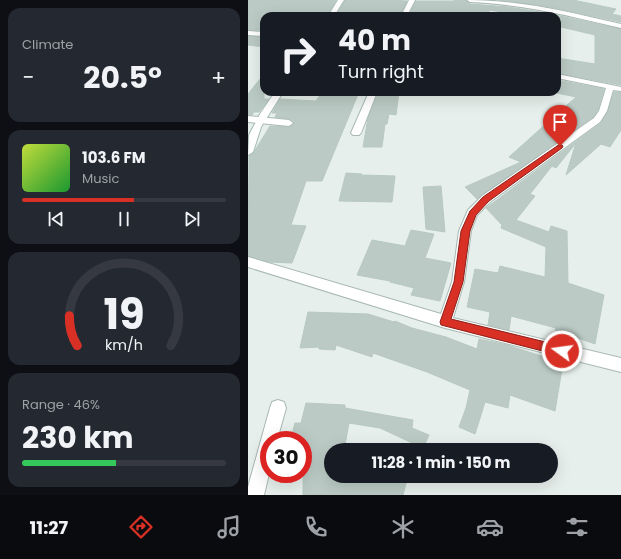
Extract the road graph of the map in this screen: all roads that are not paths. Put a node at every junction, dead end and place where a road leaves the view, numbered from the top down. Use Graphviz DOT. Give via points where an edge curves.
graph roads {
  1 [pos="341,0"];
  2 [pos="412,0"];
  3 [pos="470,0"];
  4 [pos="334,12"];
  5 [pos="406,12"];
  6 [pos="559,12"];
  7 [pos="561,12"];
  8 [pos="621,26"];
  9 [pos="248,33"];
  10 [pos="260,34"];
  11 [pos="561,77"];
  12 [pos="616,88"];
  13 [pos="276,96"];
  14 [pos="371,96"];
  15 [pos="248,119"];
  16 [pos="259,120"];
  17 [pos="289,123"];
  18 [pos="356,133"];
  19 [pos="248,152"];
  20 [pos="248,262"];
  21 [pos="445,322"];
  22 [pos="621,365"];
  23 [pos="278,408"];
  24 [pos="272,431"];
  25 [pos="260,476"];
  26 [pos="255,495"];
  1 -- 4 [label="street"];
  2 -- 5 [label="street"];
  3 -- 6 [label="street" via="494,0"];
  7 -- 8 [label="street"];
  9 -- 10 [label="street"];
  11 -- 12 [label="street"];
  12 -- 21 [label="street" via="597,120 486,199 472,213 465,231 458,282"];
  13 -- 16 [label="street"];
  14 -- 18 [label="street"];
  15 -- 16 [label="street"];
  16 -- 17 [label="street"];
  16 -- 19 [label="street"];
  20 -- 21 [label="street"];
  21 -- 22 [label="street"];
  23 -- 24 [label="street"];
  25 -- 26 [label="street"];
}
